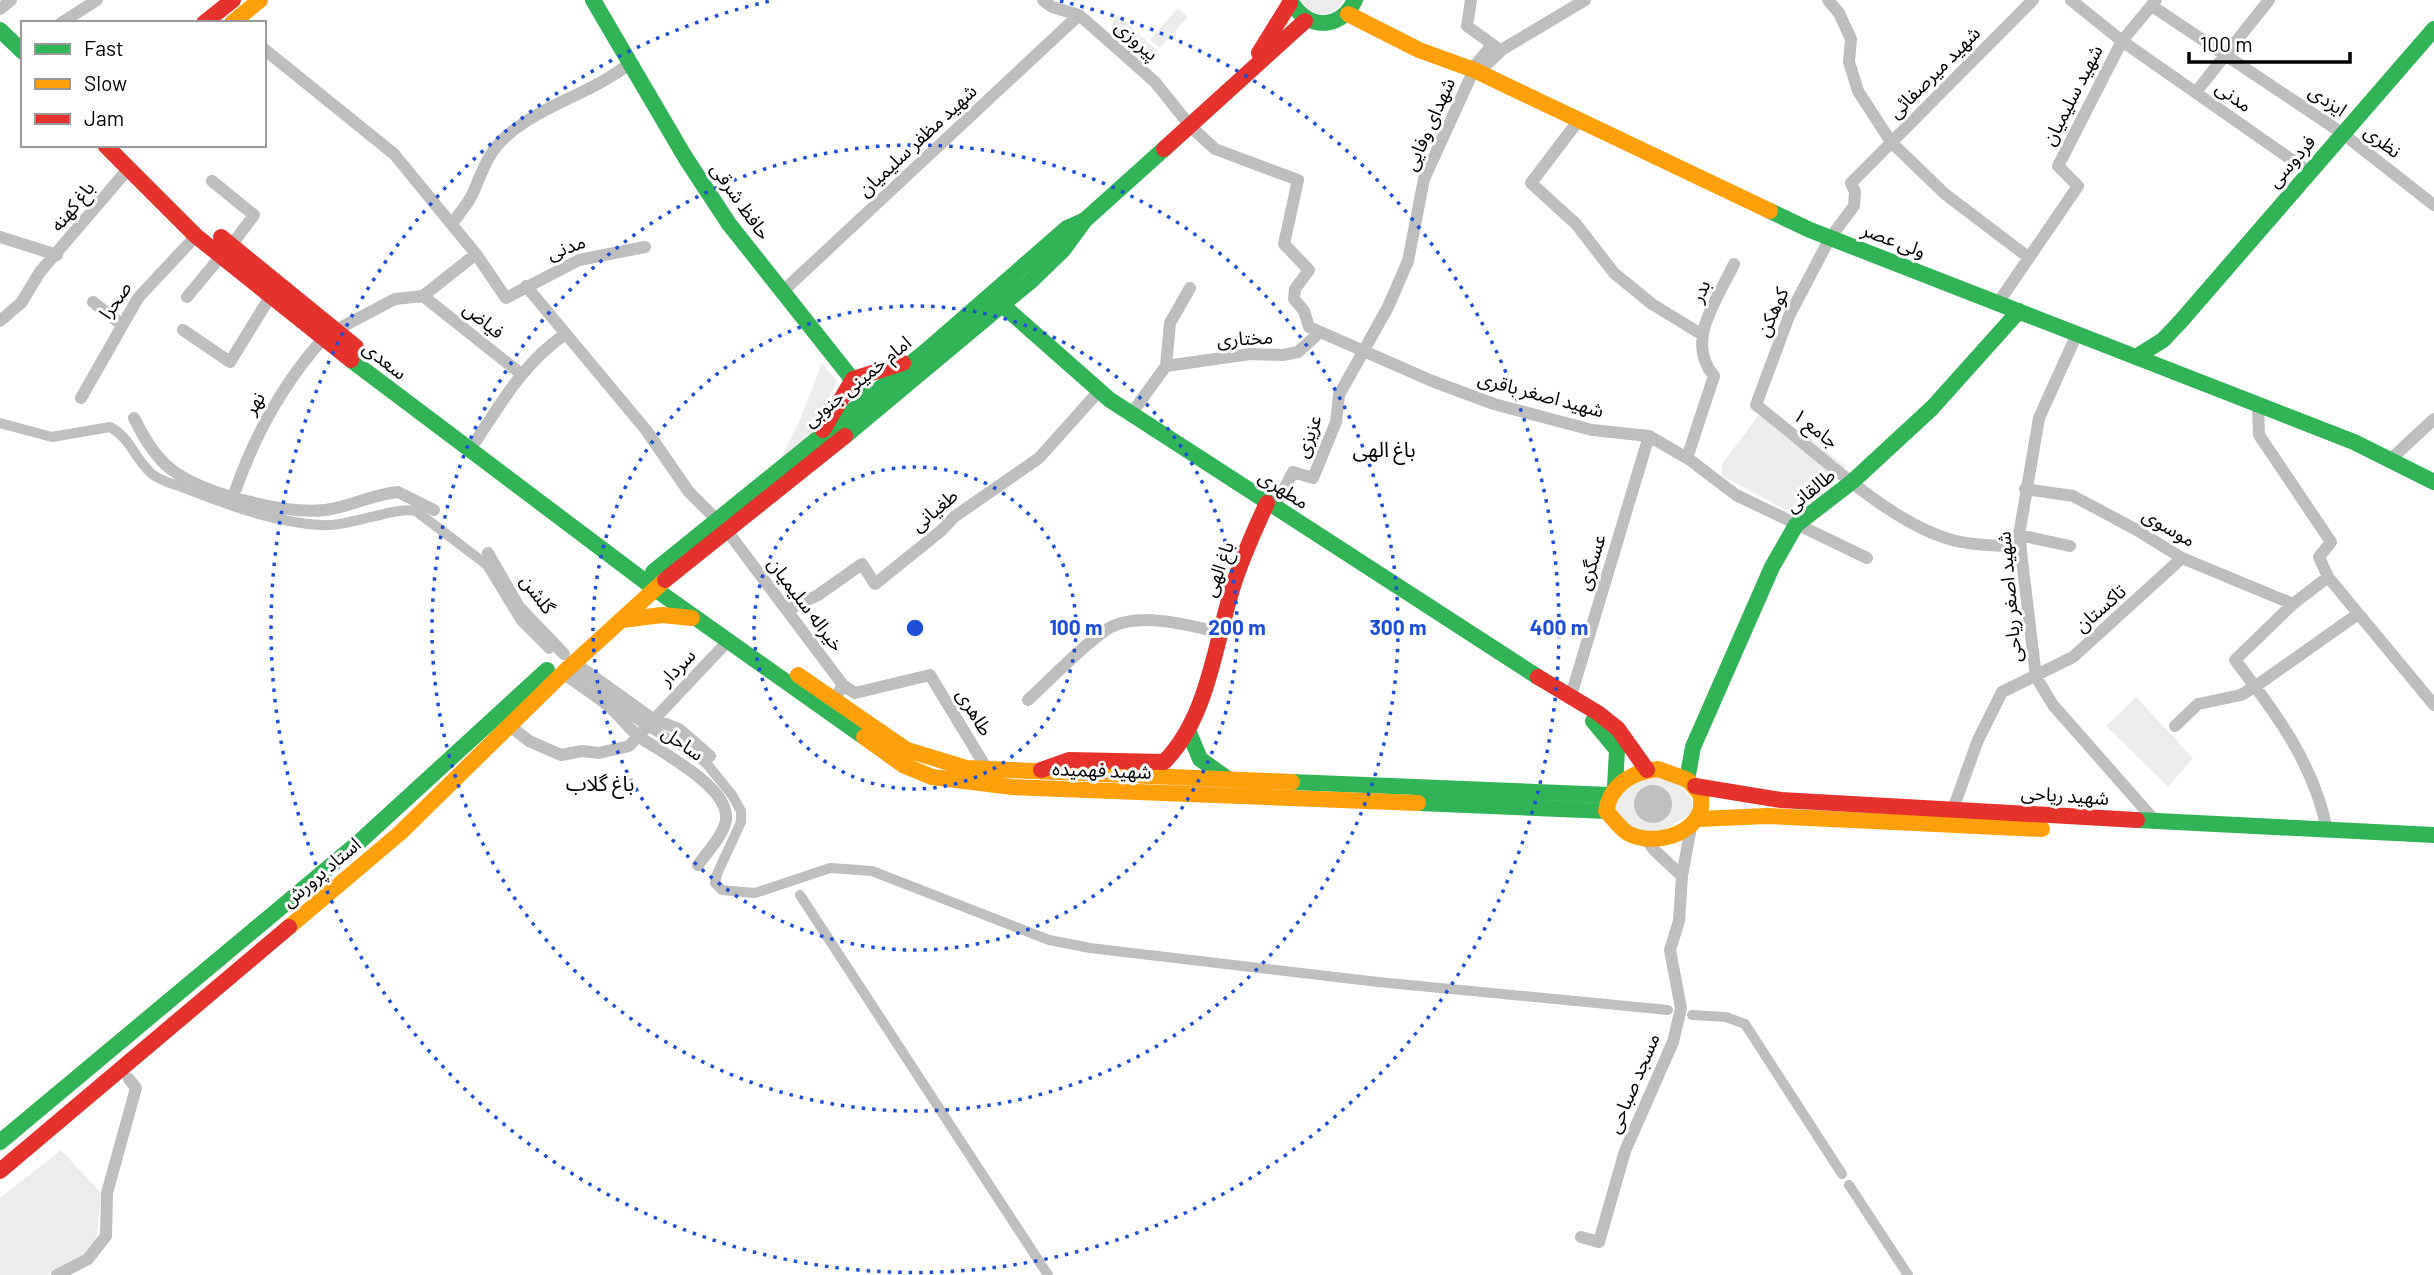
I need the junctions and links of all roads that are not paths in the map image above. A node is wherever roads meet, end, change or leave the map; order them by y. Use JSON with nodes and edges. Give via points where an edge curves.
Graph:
{"nodes":[{"id":1,"x":11,"y":0,"type":"edge"},
{"id":2,"x":97,"y":0,"type":"edge"},
{"id":3,"x":233,"y":0,"type":"edge"},
{"id":4,"x":260,"y":0,"type":"edge"},
{"id":5,"x":593,"y":0,"type":"edge"},
{"id":6,"x":1043,"y":0,"type":"edge"},
{"id":7,"x":1471,"y":0,"type":"edge"},
{"id":8,"x":1586,"y":0,"type":"edge"},
{"id":9,"x":1828,"y":0,"type":"edge"},
{"id":10,"x":2033,"y":0,"type":"edge"},
{"id":11,"x":2071,"y":0,"type":"edge"},
{"id":12,"x":2269,"y":0,"type":"edge"},
{"id":13,"x":1290,"y":1,"type":"edge"},
{"id":14,"x":2154,"y":3,"type":"edge"},
{"id":15,"x":1351,"y":7,"type":"edge"},
{"id":16,"x":0,"y":9,"type":"edge"},
{"id":17,"x":1079,"y":15,"type":"junction"},
{"id":18,"x":1305,"y":20,"type":"junction"},
{"id":19,"x":64,"y":21,"type":"edge"},
{"id":20,"x":207,"y":21,"type":"edge"},
{"id":21,"x":238,"y":21,"type":"edge"},
{"id":22,"x":2434,"y":29,"type":"edge"},
{"id":23,"x":0,"y":30,"type":"edge"},
{"id":24,"x":2122,"y":41,"type":"junction"},
{"id":25,"x":1489,"y":44,"type":"junction"},
{"id":26,"x":0,"y":48,"type":"edge"},
{"id":27,"x":21,"y":48,"type":"edge"},
{"id":28,"x":1503,"y":49,"type":"junction"},
{"id":29,"x":266,"y":51,"type":"edge"},
{"id":30,"x":2226,"y":54,"type":"junction"},
{"id":31,"x":630,"y":63,"type":"junction"},
{"id":32,"x":21,"y":67,"type":"edge"},
{"id":33,"x":1249,"y":68,"type":"junction"},
{"id":34,"x":1474,"y":71,"type":"junction"},
{"id":35,"x":2196,"y":92,"type":"junction"},
{"id":36,"x":1579,"y":120,"type":"junction"},
{"id":37,"x":1191,"y":127,"type":"junction"},
{"id":38,"x":2342,"y":133,"type":"junction"},
{"id":39,"x":1891,"y":142,"type":"junction"},
{"id":40,"x":107,"y":147,"type":"edge"},
{"id":41,"x":124,"y":147,"type":"edge"},
{"id":42,"x":129,"y":168,"type":"junction"},
{"id":43,"x":2309,"y":172,"type":"junction"},
{"id":44,"x":212,"y":181,"type":"dead end"},
{"id":45,"x":2434,"y":205,"type":"edge"},
{"id":46,"x":452,"y":225,"type":"junction"},
{"id":47,"x":196,"y":236,"type":"junction"},
{"id":48,"x":0,"y":237,"type":"edge"},
{"id":49,"x":1830,"y":237,"type":"junction"},
{"id":50,"x":645,"y":247,"type":"dead end"},
{"id":51,"x":226,"y":251,"type":"junction"},
{"id":52,"x":476,"y":254,"type":"junction"},
{"id":53,"x":57,"y":255,"type":"junction"},
{"id":54,"x":2028,"y":257,"type":"junction"},
{"id":55,"x":1734,"y":264,"type":"dead end"},
{"id":56,"x":526,"y":286,"type":"junction"},
{"id":57,"x":1190,"y":288,"type":"dead end"},
{"id":58,"x":782,"y":292,"type":"junction"},
{"id":59,"x":424,"y":296,"type":"junction"},
{"id":60,"x":187,"y":297,"type":"dead end"},
{"id":61,"x":270,"y":297,"type":"junction"},
{"id":62,"x":996,"y":300,"type":"junction"},
{"id":63,"x":93,"y":302,"type":"dead end"},
{"id":64,"x":1998,"y":303,"type":"junction"},
{"id":65,"x":2019,"y":311,"type":"junction"},
{"id":66,"x":0,"y":321,"type":"edge"},
{"id":67,"x":2181,"y":321,"type":"junction"},
{"id":68,"x":121,"y":324,"type":"junction"},
{"id":69,"x":183,"y":330,"type":"dead end"},
{"id":70,"x":1320,"y":333,"type":"junction"},
{"id":71,"x":329,"y":334,"type":"junction"},
{"id":72,"x":1701,"y":334,"type":"junction"},
{"id":73,"x":2077,"y":334,"type":"junction"},
{"id":74,"x":564,"y":335,"type":"junction"},
{"id":75,"x":1363,"y":350,"type":"junction"},
{"id":76,"x":926,"y":351,"type":"junction"},
{"id":77,"x":2136,"y":357,"type":"junction"},
{"id":78,"x":1166,"y":366,"type":"junction"},
{"id":79,"x":2172,"y":371,"type":"junction"},
{"id":80,"x":520,"y":373,"type":"junction"},
{"id":81,"x":853,"y":379,"type":"junction"},
{"id":82,"x":1099,"y":391,"type":"junction"},
{"id":83,"x":81,"y":398,"type":"dead end"},
{"id":84,"x":872,"y":405,"type":"junction"},
{"id":85,"x":1756,"y":405,"type":"joint"},
{"id":86,"x":2258,"y":405,"type":"junction"},
{"id":87,"x":1131,"y":414,"type":"junction"},
{"id":88,"x":134,"y":418,"type":"dead end"},
{"id":89,"x":2434,"y":419,"type":"edge"},
{"id":90,"x":1649,"y":436,"type":"junction"},
{"id":91,"x":816,"y":442,"type":"junction"},
{"id":92,"x":472,"y":445,"type":"junction"},
{"id":93,"x":1687,"y":458,"type":"junction"},
{"id":94,"x":2390,"y":460,"type":"junction"},
{"id":95,"x":1853,"y":481,"type":"junction"},
{"id":96,"x":2434,"y":482,"type":"edge"},
{"id":97,"x":2025,"y":489,"type":"junction"},
{"id":98,"x":233,"y":497,"type":"junction"},
{"id":99,"x":1271,"y":506,"type":"junction"},
{"id":100,"x":434,"y":510,"type":"dead end"},
{"id":101,"x":1796,"y":525,"type":"junction"},
{"id":102,"x":723,"y":527,"type":"junction"},
{"id":103,"x":2020,"y":541,"type":"junction"},
{"id":104,"x":2070,"y":546,"type":"dead end"},
{"id":105,"x":488,"y":553,"type":"dead end"},
{"id":106,"x":1867,"y":558,"type":"dead end"},
{"id":107,"x":2182,"y":558,"type":"junction"},
{"id":108,"x":2328,"y":577,"type":"junction"},
{"id":109,"x":654,"y":581,"type":"junction"},
{"id":110,"x":2293,"y":604,"type":"junction"},
{"id":111,"x":788,"y":610,"type":"junction"},
{"id":112,"x":2358,"y":614,"type":"junction"},
{"id":113,"x":697,"y":619,"type":"junction"},
{"id":114,"x":622,"y":620,"type":"junction"},
{"id":115,"x":1219,"y":632,"type":"junction"},
{"id":116,"x":729,"y":641,"type":"junction"},
{"id":117,"x":567,"y":663,"type":"junction"},
{"id":118,"x":2036,"y":677,"type":"junction"},
{"id":119,"x":843,"y":685,"type":"junction"},
{"id":120,"x":2256,"y":686,"type":"junction"},
{"id":121,"x":1570,"y":699,"type":"junction"},
{"id":122,"x":834,"y":700,"type":"junction"},
{"id":123,"x":1028,"y":700,"type":"dead end"},
{"id":124,"x":2434,"y":705,"type":"edge"},
{"id":125,"x":653,"y":719,"type":"junction"},
{"id":126,"x":510,"y":726,"type":"junction"},
{"id":127,"x":2175,"y":726,"type":"dead end"},
{"id":128,"x":1188,"y":730,"type":"junction"},
{"id":129,"x":639,"y":737,"type":"junction"},
{"id":130,"x":1693,"y":747,"type":"junction"},
{"id":131,"x":710,"y":756,"type":"dead end"},
{"id":132,"x":987,"y":769,"type":"junction"},
{"id":133,"x":1647,"y":770,"type":"junction"},
{"id":134,"x":1669,"y":771,"type":"junction"},
{"id":135,"x":1037,"y":772,"type":"junction"},
{"id":136,"x":1228,"y":779,"type":"junction"},
{"id":137,"x":1691,"y":783,"type":"junction"},
{"id":138,"x":1610,"y":798,"type":"junction"},
{"id":139,"x":1953,"y":809,"type":"junction"},
{"id":140,"x":386,"y":818,"type":"junction"},
{"id":141,"x":2156,"y":822,"type":"junction"},
{"id":142,"x":1694,"y":823,"type":"junction"},
{"id":143,"x":2327,"y":830,"type":"junction"},
{"id":144,"x":400,"y":833,"type":"junction"},
{"id":145,"x":2434,"y":835,"type":"edge"},
{"id":146,"x":1645,"y":837,"type":"junction"},
{"id":147,"x":2434,"y":848,"type":"edge"},
{"id":148,"x":698,"y":865,"type":"dead end"},
{"id":149,"x":1682,"y":876,"type":"junction"},
{"id":150,"x":133,"y":1060,"type":"junction"},
{"id":151,"x":129,"y":1079,"type":"junction"},
{"id":152,"x":109,"y":1081,"type":"junction"},
{"id":153,"x":0,"y":1142,"type":"edge"},
{"id":154,"x":0,"y":1171,"type":"edge"},
{"id":155,"x":1581,"y":1237,"type":"dead end"},
{"id":156,"x":57,"y":1275,"type":"edge"}],
"edges":[{"from":1,"to":16,"type":"street"},
{"from":2,"to":19,"type":"street"},
{"from":3,"to":20,"type":"main road"},
{"from":4,"to":21,"type":"main road"},
{"from":5,"to":31,"type":"main road","name":"حافظ شرقی"},
{"from":6,"to":17,"type":"street","name":"پیروزی"},
{"from":7,"to":25,"type":"street","via":[[1467,26]]},
{"from":8,"to":28,"type":"street"},
{"from":9,"to":39,"type":"street","via":[[1851,39],[1849,62],[1858,91]]},
{"from":10,"to":39,"type":"street","name":"شهید میرصفائی"},
{"from":11,"to":24,"type":"street","name":"مدنی"},
{"from":12,"to":30,"type":"street"},
{"from":13,"to":18,"type":"main road"},
{"from":13,"to":33,"type":"main road"},
{"from":14,"to":24,"type":"street"},
{"from":14,"to":30,"type":"street","name":"ایزدی"},
{"from":15,"to":18,"type":"main road","via":[[1328,25]]},
{"from":15,"to":34,"type":"main road","name":"ولی عصر","via":[[1419,50]]},
{"from":17,"to":37,"type":"street","name":"پیروزی","via":[[1155,82]]},
{"from":17,"to":58,"type":"street","name":"شهید مظفر سلیمیان"},
{"from":18,"to":33,"type":"main road"},
{"from":22,"to":38,"type":"main road","name":"فردوسی"},
{"from":23,"to":27,"type":"main road"},
{"from":24,"to":35,"type":"street","name":"مدنی"},
{"from":24,"to":54,"type":"street","name":"شهید سلیمیان","via":[[2058,166],[2078,186]]},
{"from":25,"to":28,"type":"street"},
{"from":25,"to":34,"type":"street","name":"شهدای وفایی"},
{"from":26,"to":32,"type":"main road"},
{"from":28,"to":34,"type":"street"},
{"from":29,"to":46,"type":"street","via":[[394,154]]},
{"from":30,"to":35,"type":"street"},
{"from":30,"to":38,"type":"street","name":"ایزدی"},
{"from":31,"to":46,"type":"street","via":[[606,82],[508,135],[486,159],[473,194]]},
{"from":31,"to":58,"type":"main road","name":"حافظ شرقی","via":[[685,157]]},
{"from":33,"to":37,"type":"main road","name":"امام خمینی جنوبی"},
{"from":34,"to":36,"type":"main road","name":"ولی عصر"},
{"from":34,"to":75,"type":"street","name":"شهدای وفایی","via":[[1424,179],[1408,261]]},
{"from":35,"to":43,"type":"street","name":"مدنی"},
{"from":36,"to":49,"type":"main road","name":"ولی عصر"},
{"from":36,"to":72,"type":"street","via":[[1531,183],[1593,243],[1614,273]]},
{"from":37,"to":62,"type":"main road","name":"امام خمینی جنوبی","via":[[1085,220],[1076,237]]},
{"from":37,"to":70,"type":"street","name":"پیروزی","via":[[1215,149],[1298,180],[1284,244],[1309,270],[1295,289],[1294,299],[1309,327]]},
{"from":38,"to":43,"type":"main road","name":"فردوسی"},
{"from":38,"to":45,"type":"street","name":"نظری"},
{"from":39,"to":49,"type":"street","name":"شهید میرصفائی","via":[[1851,183],[1854,206]]},
{"from":39,"to":54,"type":"street","via":[[1945,194]]},
{"from":40,"to":42,"type":"main road","name":"سعدی"},
{"from":41,"to":51,"type":"main road","name":"سعدی"},
{"from":42,"to":47,"type":"main road","name":"سعدی"},
{"from":42,"to":53,"type":"street","name":"باغ کهنه"},
{"from":43,"to":67,"type":"main road","name":"فردوسی"},
{"from":44,"to":51,"type":"street","via":[[254,215]]},
{"from":46,"to":52,"type":"street"},
{"from":47,"to":51,"type":"main road","name":"سعدی"},
{"from":47,"to":68,"type":"street","name":"صحرا","via":[[138,298]]},
{"from":48,"to":53,"type":"street","name":"باغ کهنه"},
{"from":49,"to":64,"type":"main road","name":"ولی عصر"},
{"from":49,"to":85,"type":"street","name":"کوهکن","via":[[1789,316]]},
{"from":50,"to":56,"type":"street","name":"مدنی","via":[[579,260]]},
{"from":51,"to":60,"type":"street"},
{"from":51,"to":61,"type":"main road","name":"سعدی"},
{"from":51,"to":71,"type":"main road","name":"سعدی"},
{"from":52,"to":56,"type":"street","name":"مدنی","via":[[506,298]]},
{"from":52,"to":59,"type":"street"},
{"from":53,"to":66,"type":"street","via":[[21,303]]},
{"from":54,"to":64,"type":"street","name":"شهید سلیمیان"},
{"from":55,"to":72,"type":"street","name":"بدر"},
{"from":56,"to":74,"type":"street"},
{"from":57,"to":78,"type":"street","via":[[1170,323]]},
{"from":58,"to":81,"type":"main road","name":"حافظ شرقی"},
{"from":59,"to":71,"type":"street","via":[[395,299]]},
{"from":59,"to":80,"type":"street","name":"فیاض"},
{"from":61,"to":69,"type":"street","via":[[230,362]]},
{"from":61,"to":71,"type":"main road","name":"سعدی"},
{"from":62,"to":76,"type":"main road","name":"امام خمینی جنوبی"},
{"from":62,"to":82,"type":"main road","name":"مطهری"},
{"from":62,"to":84,"type":"main road","name":"امام خمینی جنوبی"},
{"from":63,"to":68,"type":"street"},
{"from":64,"to":65,"type":"main road","name":"ولی عصر"},
{"from":65,"to":73,"type":"main road","name":"ولی عصر"},
{"from":65,"to":95,"type":"main road","name":"طالقانی","via":[[1931,408]]},
{"from":67,"to":77,"type":"main road","name":"فردوسی"},
{"from":67,"to":79,"type":"main road","name":"فردوسی","via":[[2167,353]]},
{"from":68,"to":83,"type":"street","name":"صحرا"},
{"from":70,"to":75,"type":"street","name":"شهید اصغر باقری"},
{"from":70,"to":78,"type":"street","name":"مختاری","via":[[1298,352]]},
{"from":71,"to":92,"type":"main road","name":"سعدی"},
{"from":71,"to":98,"type":"street","name":"نهر","via":[[307,357],[261,428]]},
{"from":72,"to":93,"type":"street","via":[[1704,364],[1714,376]]},
{"from":73,"to":77,"type":"main road","name":"ولی عصر"},
{"from":73,"to":97,"type":"street","name":"شهید اصغر ریاحی","via":[[2039,418]]},
{"from":74,"to":80,"type":"street"},
{"from":74,"to":102,"type":"street","via":[[646,430],[689,492]]},
{"from":75,"to":90,"type":"street","name":"شهید اصغر باقری","via":[[1494,404],[1592,430]]},
{"from":75,"to":99,"type":"street","name":"عزیزی","via":[[1339,395],[1336,422],[1313,478],[1293,472]]},
{"from":76,"to":81,"type":"main road","via":[[891,369]]},
{"from":76,"to":84,"type":"main road","name":"امام خمینی جنوبی"},
{"from":77,"to":79,"type":"main road","name":"ولی عصر"},
{"from":78,"to":87,"type":"street"},
{"from":79,"to":86,"type":"main road","name":"ولی عصر"},
{"from":80,"to":92,"type":"street"},
{"from":81,"to":84,"type":"main road","name":"حافظ شرقی"},
{"from":81,"to":91,"type":"main road"},
{"from":82,"to":87,"type":"main road","name":"مطهری"},
{"from":82,"to":111,"type":"street","name":"طغیانی","via":[[1039,458],[954,517],[875,584],[862,564]]},
{"from":84,"to":91,"type":"main road","name":"امام خمینی جنوبی"},
{"from":84,"to":102,"type":"main road","name":"امام خمینی جنوبی"},
{"from":85,"to":95,"type":"street","name":"جامع ۱"},
{"from":86,"to":94,"type":"main road","name":"ولی عصر"},
{"from":86,"to":108,"type":"street","via":[[2259,435],[2330,542],[2319,557]]},
{"from":87,"to":99,"type":"main road","name":"مطهری"},
{"from":88,"to":98,"type":"street","via":[[144,438],[171,469]]},
{"from":89,"to":94,"type":"street"},
{"from":90,"to":93,"type":"street","name":"شهید اصغر باقری"},
{"from":90,"to":121,"type":"street","name":"عسگری"},
{"from":91,"to":102,"type":"main road","name":"امام خمینی جنوبی"},
{"from":92,"to":109,"type":"main road","name":"سعدی"},
{"from":93,"to":101,"type":"street","name":"شهید اصغر باقری","via":[[1736,495]]},
{"from":94,"to":96,"type":"main road","name":"ولی عصر"},
{"from":95,"to":101,"type":"main road","name":"طالقانی"},
{"from":95,"to":103,"type":"street","name":"جامع ۱","via":[[1875,500],[1957,541]]},
{"from":97,"to":103,"type":"street","name":"شهید اصغر ریاحی"},
{"from":97,"to":107,"type":"street","name":"موسوی","via":[[2073,496]]},
{"from":98,"to":100,"type":"street","via":[[295,510],[324,510],[398,492]]},
{"from":99,"to":115,"type":"main road","name":"باغ الهی","via":[[1246,550]]},
{"from":99,"to":121,"type":"main road","name":"مطهری"},
{"from":101,"to":106,"type":"street","name":"شهید اصغر باقری"},
{"from":101,"to":130,"type":"main road","name":"طالقانی","via":[[1772,567]]},
{"from":102,"to":109,"type":"main road","name":"امام خمینی جنوبی"},
{"from":102,"to":111,"type":"street","name":"خیراله سلیمیان"},
{"from":103,"to":104,"type":"street","name":"جامع ۱"},
{"from":103,"to":118,"type":"street","name":"شهید اصغر ریاحی"},
{"from":105,"to":117,"type":"street","name":"گلشن","via":[[519,607]]},
{"from":107,"to":110,"type":"street","name":"موسوی"},
{"from":107,"to":118,"type":"street","name":"تاکستان","via":[[2073,657]]},
{"from":108,"to":110,"type":"street"},
{"from":108,"to":112,"type":"street"},
{"from":109,"to":113,"type":"main road","name":"شهید فهمیده"},
{"from":109,"to":114,"type":"main road","name":"استاد پرورش"},
{"from":109,"to":117,"type":"main road","name":"استاد پرورش"},
{"from":109,"to":122,"type":"main road","name":"شهید فهمیده"},
{"from":110,"to":120,"type":"street","via":[[2235,660]]},
{"from":111,"to":119,"type":"street","name":"خیراله سلیمیان"},
{"from":112,"to":120,"type":"street"},
{"from":112,"to":124,"type":"street"},
{"from":113,"to":114,"type":"main road","via":[[662,615]]},
{"from":113,"to":116,"type":"main road","name":"شهید فهمیده"},
{"from":114,"to":117,"type":"main road","name":"استاد پرورش"},
{"from":115,"to":123,"type":"street","via":[[1136,621],[1110,628]]},
{"from":115,"to":128,"type":"main road","name":"باغ الهی"},
{"from":116,"to":125,"type":"street","name":"سردار"},
{"from":116,"to":138,"type":"main road","name":"شهید فهمیده","via":[[850,731],[903,765],[932,777],[1012,787]]},
{"from":117,"to":125,"type":"street"},
{"from":117,"to":126,"type":"main road","name":"استاد پرورش"},
{"from":117,"to":129,"type":"street","name":"ساحل"},
{"from":117,"to":140,"type":"main road","name":"استاد پرورش"},
{"from":118,"to":139,"type":"street","name":"تاکستان","via":[[2002,692],[1978,740]]},
{"from":118,"to":141,"type":"street","name":"شهید اصغر ریاحی","via":[[2053,705]]},
{"from":119,"to":122,"type":"street"},
{"from":119,"to":132,"type":"street","name":"طاهری","via":[[855,693],[930,675]]},
{"from":120,"to":127,"type":"street","via":[[2241,695],[2198,704]]},
{"from":120,"to":143,"type":"street","via":[[2306,761],[2321,797]]},
{"from":121,"to":133,"type":"main road","via":[[1618,729]]},
{"from":121,"to":138,"type":"main road","via":[[1617,750]]},
{"from":122,"to":132,"type":"main road","name":"شهید فهمیده","via":[[920,757]]},
{"from":125,"to":129,"type":"street","name":"سردار"},
{"from":125,"to":131,"type":"street","via":[[678,729]]},
{"from":126,"to":129,"type":"street","via":[[561,755],[615,751]]},
{"from":126,"to":144,"type":"main road","name":"استاد پرورش"},
{"from":128,"to":135,"type":"main road","name":"باغ الهی","via":[[1174,755],[1164,762],[1069,760]]},
{"from":128,"to":136,"type":"main road","via":[[1200,759]]},
{"from":129,"to":148,"type":"street","name":"ساحل","via":[[703,781],[726,811],[726,824]]},
{"from":130,"to":134,"type":"main road"},
{"from":130,"to":137,"type":"main road"},
{"from":132,"to":135,"type":"main road","name":"شهید فهمیده"},
{"from":133,"to":134,"type":"main road"},
{"from":133,"to":138,"type":"main road"},
{"from":134,"to":137,"type":"main road"},
{"from":135,"to":136,"type":"main road","name":"شهید فهمیده"},
{"from":136,"to":138,"type":"main road","name":"شهید فهمیده"},
{"from":137,"to":139,"type":"main road","name":"شهید ریاحی","via":[[1723,794]]},
{"from":137,"to":142,"type":"main road","via":[[1704,801]]},
{"from":138,"to":146,"type":"main road","via":[[1612,822]]},
{"from":139,"to":141,"type":"main road","name":"شهید ریاحی"},
{"from":140,"to":144,"type":"main road"},
{"from":140,"to":153,"type":"main road","name":"استاد پرورش"},
{"from":141,"to":143,"type":"main road","name":"شهید ریاحی"},
{"from":142,"to":146,"type":"main road","via":[[1676,836]]},
{"from":142,"to":147,"type":"main road","name":"شهید ریاحی","via":[[1780,816]]},
{"from":142,"to":149,"type":"street"},
{"from":143,"to":145,"type":"main road","name":"شهید ریاحی"},
{"from":144,"to":150,"type":"main road","name":"استاد پرورش"},
{"from":146,"to":149,"type":"street"},
{"from":149,"to":155,"type":"street","name":"مسجد صباحی","via":[[1679,921],[1670,950],[1681,1008],[1671,1050],[1625,1151],[1600,1242]]},
{"from":150,"to":151,"type":"street"},
{"from":150,"to":152,"type":"main road","name":"استاد پرورش"},
{"from":151,"to":152,"type":"street"},
{"from":151,"to":156,"type":"street","via":[[136,1088],[107,1193],[106,1236],[88,1259]]},
{"from":152,"to":154,"type":"main road","name":"استاد پرورش"}]}
